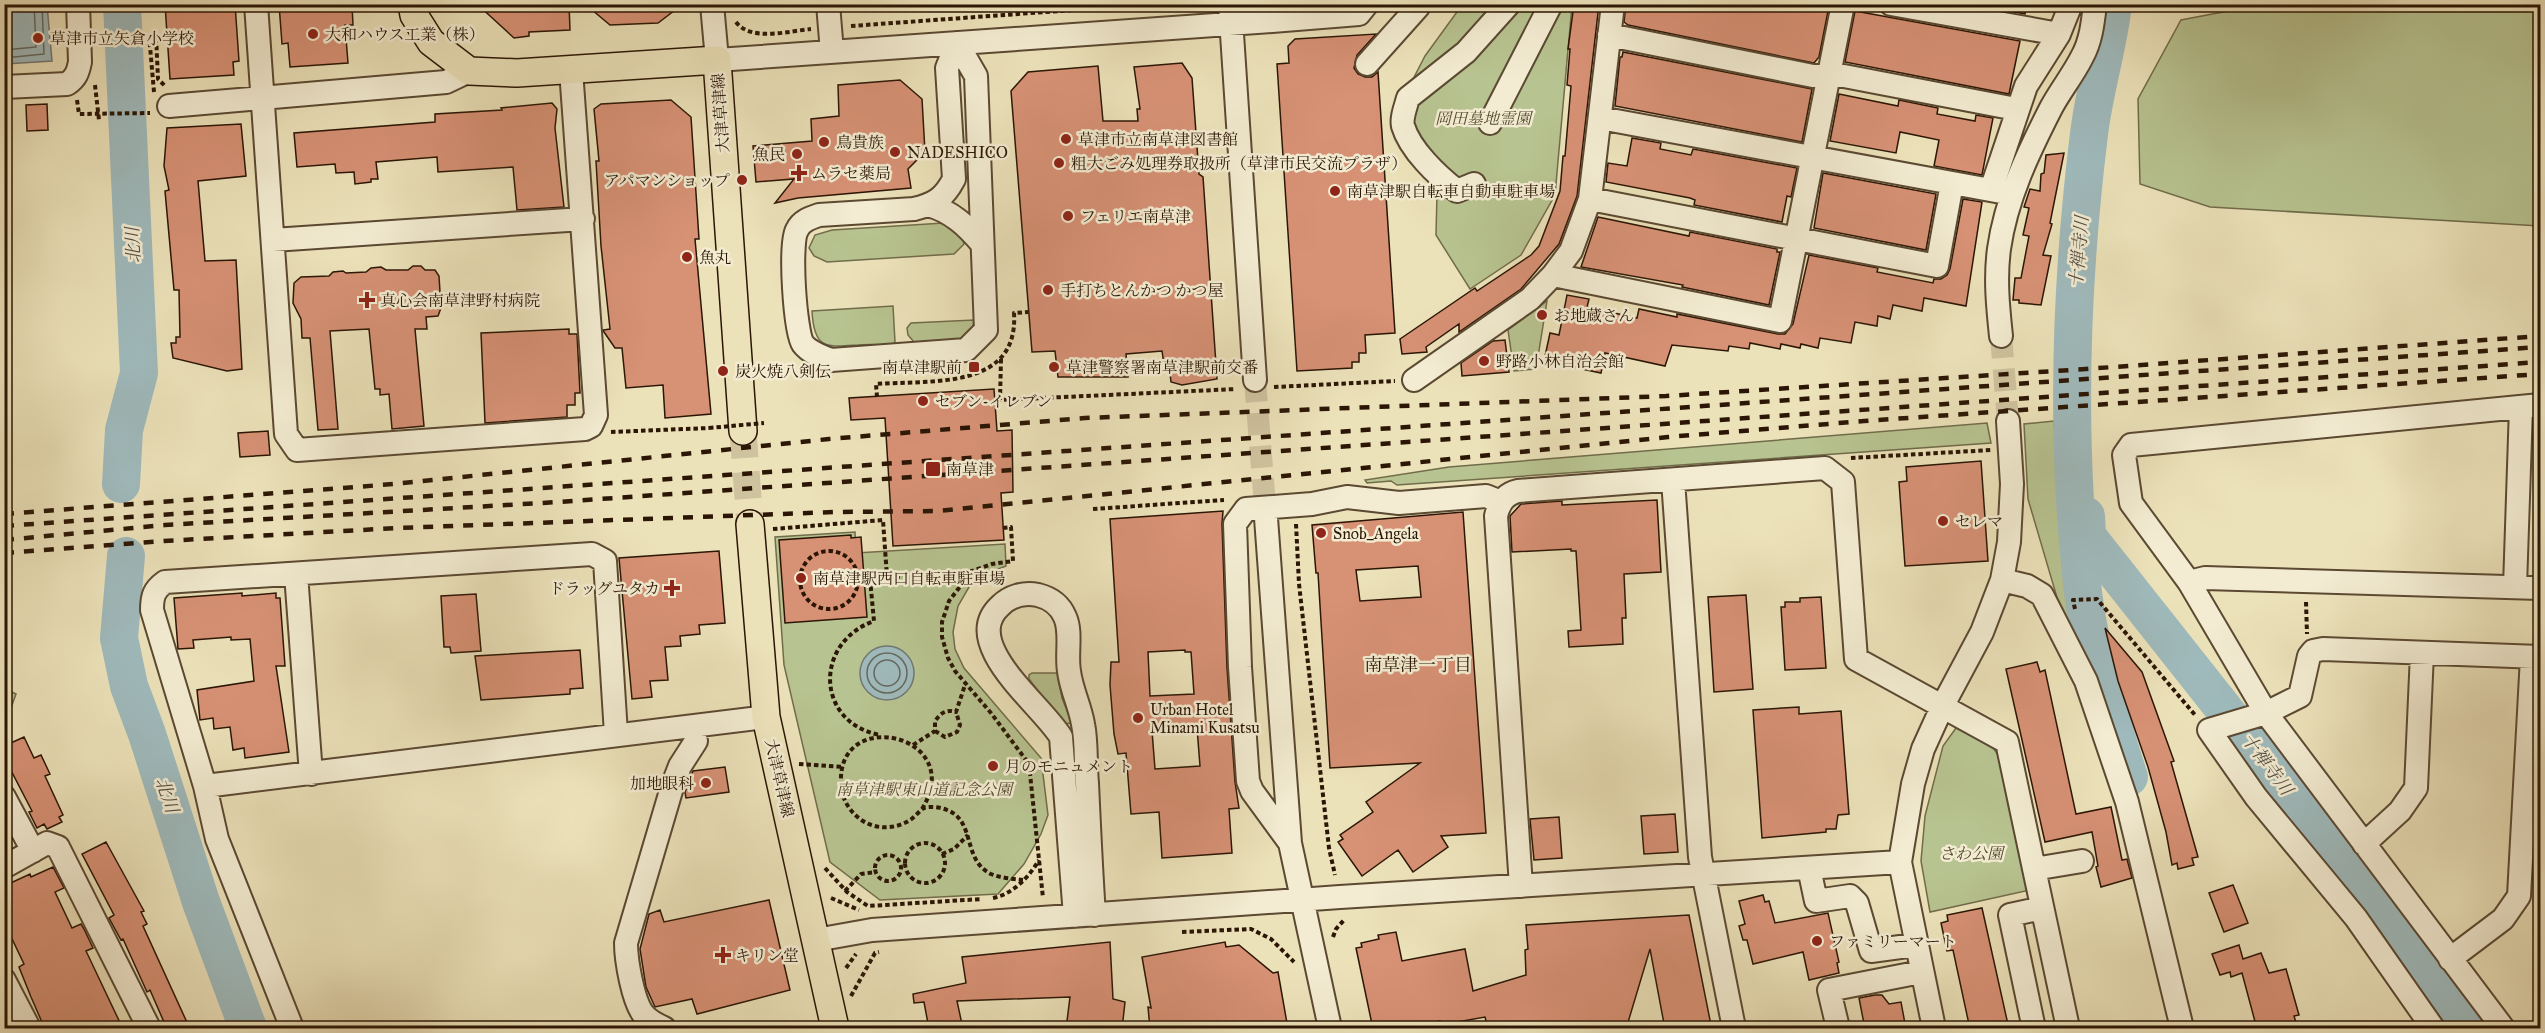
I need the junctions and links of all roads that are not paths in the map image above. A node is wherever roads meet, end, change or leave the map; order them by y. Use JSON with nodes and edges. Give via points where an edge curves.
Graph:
{"nodes":[{"id":1,"x":78,"y":4,"type":"edge"},
{"id":2,"x":256,"y":4,"type":"edge"},
{"id":3,"x":412,"y":4,"type":"edge"},
{"id":4,"x":828,"y":4,"type":"edge"},
{"id":5,"x":1367,"y":4,"type":"edge"},
{"id":6,"x":1418,"y":4,"type":"edge"},
{"id":7,"x":1509,"y":4,"type":"edge"},
{"id":8,"x":1551,"y":4,"type":"edge"},
{"id":9,"x":1612,"y":4,"type":"edge"},
{"id":10,"x":1843,"y":4,"type":"edge"},
{"id":11,"x":1891,"y":4,"type":"edge"},
{"id":12,"x":2071,"y":4,"type":"edge"},
{"id":13,"x":2096,"y":4,"type":"edge"},
{"id":14,"x":723,"y":9,"type":"edge"},
{"id":15,"x":1230,"y":14,"type":"edge"},
{"id":16,"x":1609,"y":34,"type":"junction"},
{"id":17,"x":2059,"y":34,"type":"junction"},
{"id":18,"x":957,"y":43,"type":"junction"},
{"id":19,"x":832,"y":52,"type":"junction"},
{"id":20,"x":717,"y":60,"type":"junction"},
{"id":21,"x":1367,"y":64,"type":"dead end"},
{"id":22,"x":571,"y":70,"type":"junction"},
{"id":23,"x":469,"y":71,"type":"junction"},
{"id":24,"x":1829,"y":76,"type":"junction"},
{"id":25,"x":4,"y":87,"type":"edge"},
{"id":26,"x":262,"y":96,"type":"junction"},
{"id":27,"x":157,"y":107,"type":"road end"},
{"id":28,"x":2016,"y":109,"type":"junction"},
{"id":29,"x":1600,"y":118,"type":"junction"},
{"id":30,"x":1490,"y":123,"type":"dead end"},
{"id":31,"x":1813,"y":157,"type":"junction"},
{"id":32,"x":1952,"y":183,"type":"junction"},
{"id":33,"x":1474,"y":184,"type":"dead end"},
{"id":34,"x":2001,"y":192,"type":"junction"},
{"id":35,"x":1590,"y":199,"type":"junction"},
{"id":36,"x":928,"y":205,"type":"junction"},
{"id":37,"x":583,"y":219,"type":"junction"},
{"id":38,"x":1796,"y":238,"type":"junction"},
{"id":39,"x":273,"y":240,"type":"junction"},
{"id":40,"x":981,"y":244,"type":"junction"},
{"id":41,"x":1553,"y":275,"type":"junction"},
{"id":42,"x":2001,"y":336,"type":"tunnel mouth"},
{"id":43,"x":1414,"y":380,"type":"road end"},
{"id":44,"x":1253,"y":386,"type":"tunnel mouth"},
{"id":45,"x":2531,"y":406,"type":"edge"},
{"id":46,"x":2008,"y":421,"type":"tunnel mouth"},
{"id":47,"x":753,"y":427,"type":"tunnel mouth"},
{"id":48,"x":2530,"y":477,"type":"edge"},
{"id":49,"x":1673,"y":480,"type":"junction"},
{"id":50,"x":1501,"y":502,"type":"junction"},
{"id":51,"x":1266,"y":518,"type":"tunnel mouth"},
{"id":52,"x":759,"y":527,"type":"tunnel mouth"},
{"id":53,"x":296,"y":574,"type":"junction"},
{"id":54,"x":2002,"y":580,"type":"junction"},
{"id":55,"x":2189,"y":582,"type":"junction"},
{"id":56,"x":2515,"y":587,"type":"junction"},
{"id":57,"x":2541,"y":588,"type":"edge"},
{"id":58,"x":2422,"y":653,"type":"junction"},
{"id":59,"x":2536,"y":657,"type":"edge"},
{"id":60,"x":1943,"y":705,"type":"junction"},
{"id":61,"x":2266,"y":714,"type":"junction"},
{"id":62,"x":766,"y":717,"type":"junction"},
{"id":63,"x":616,"y":734,"type":"junction"},
{"id":64,"x":696,"y":741,"type":"dead end"},
{"id":65,"x":311,"y":774,"type":"junction"},
{"id":66,"x":205,"y":786,"type":"junction"},
{"id":67,"x":4,"y":797,"type":"edge"},
{"id":68,"x":1290,"y":843,"type":"junction"},
{"id":69,"x":2364,"y":844,"type":"junction"},
{"id":70,"x":33,"y":851,"type":"junction"},
{"id":71,"x":2082,"y":861,"type":"dead end"},
{"id":72,"x":1900,"y":862,"type":"junction"},
{"id":73,"x":4,"y":867,"type":"edge"},
{"id":74,"x":1809,"y":868,"type":"junction"},
{"id":75,"x":2034,"y":869,"type":"junction"},
{"id":76,"x":1703,"y":874,"type":"junction"},
{"id":77,"x":1521,"y":886,"type":"junction"},
{"id":78,"x":1301,"y":900,"type":"junction"},
{"id":79,"x":2042,"y":908,"type":"junction"},
{"id":80,"x":1084,"y":916,"type":"junction"},
{"id":81,"x":816,"y":940,"type":"junction"},
{"id":82,"x":1915,"y":945,"type":"junction"},
{"id":83,"x":2450,"y":959,"type":"junction"},
{"id":84,"x":1922,"y":972,"type":"junction"},
{"id":85,"x":4,"y":980,"type":"edge"},
{"id":86,"x":11,"y":1011,"type":"edge"},
{"id":87,"x":2033,"y":1024,"type":"dead end"},
{"id":88,"x":29,"y":1029,"type":"edge"},
{"id":89,"x":149,"y":1029,"type":"edge"},
{"id":90,"x":292,"y":1029,"type":"edge"},
{"id":91,"x":664,"y":1029,"type":"edge"},
{"id":92,"x":836,"y":1029,"type":"edge"},
{"id":93,"x":1330,"y":1029,"type":"edge"},
{"id":94,"x":1734,"y":1029,"type":"edge"},
{"id":95,"x":1838,"y":1029,"type":"edge"},
{"id":96,"x":1934,"y":1029,"type":"edge"},
{"id":97,"x":2068,"y":1029,"type":"edge"},
{"id":98,"x":2182,"y":1029,"type":"edge"},
{"id":99,"x":2433,"y":1029,"type":"edge"},
{"id":100,"x":2503,"y":1029,"type":"edge"}],
"edges":[{"from":1,"to":25,"type":"street","via":[[80,62],[74,79],[67,84]]},
{"from":2,"to":26,"type":"street"},
{"from":3,"to":23,"type":"main road","via":[[414,15],[431,42]]},
{"from":4,"to":19,"type":"street"},
{"from":5,"to":15,"type":"street","via":[[1359,14]]},
{"from":6,"to":21,"type":"street"},
{"from":7,"to":33,"type":"street","via":[[1466,52],[1408,98],[1403,124],[1433,172],[1457,190]]},
{"from":8,"to":30,"type":"street"},
{"from":9,"to":16,"type":"street"},
{"from":10,"to":24,"type":"street"},
{"from":11,"to":17,"type":"street"},
{"from":12,"to":17,"type":"street"},
{"from":13,"to":34,"type":"street","via":[[2083,56]]},
{"from":14,"to":20,"type":"street"},
{"from":15,"to":18,"type":"street"},
{"from":15,"to":44,"type":"street"},
{"from":16,"to":24,"type":"street","via":[[1813,76]]},
{"from":16,"to":29,"type":"street"},
{"from":17,"to":28,"type":"street"},
{"from":18,"to":19,"type":"street"},
{"from":18,"to":36,"type":"street","via":[[947,68],[954,180],[938,201]]},
{"from":18,"to":40,"type":"street","via":[[976,76]]},
{"from":19,"to":20,"type":"street"},
{"from":20,"to":22,"type":"main road","name":"大津草津線"},
{"from":20,"to":47,"type":"main road","name":"大津草津線"},
{"from":22,"to":23,"type":"main road","name":"大津草津線"},
{"from":22,"to":37,"type":"street"},
{"from":23,"to":26,"type":"street","via":[[446,82]]},
{"from":24,"to":28,"type":"street"},
{"from":24,"to":31,"type":"street"},
{"from":26,"to":27,"type":"street"},
{"from":26,"to":39,"type":"street"},
{"from":28,"to":34,"type":"street"},
{"from":29,"to":31,"type":"street"},
{"from":29,"to":35,"type":"street"},
{"from":31,"to":32,"type":"street"},
{"from":31,"to":38,"type":"street"},
{"from":32,"to":34,"type":"street"},
{"from":32,"to":38,"type":"street","via":[[1937,266]]},
{"from":34,"to":42,"type":"street","via":[[1997,293]]},
{"from":35,"to":38,"type":"street"},
{"from":35,"to":41,"type":"street","via":[[1571,251]]},
{"from":36,"to":40,"type":"street","via":[[947,212]]},
{"from":36,"to":40,"type":"street","via":[[819,215],[797,227],[792,251],[798,325],[802,343],[812,353],[831,360],[966,350],[986,330]]},
{"from":37,"to":39,"type":"street"},
{"from":37,"to":39,"type":"street","via":[[596,415],[591,426],[297,450],[286,434]]},
{"from":38,"to":41,"type":"street","via":[[1780,321]]},
{"from":41,"to":43,"type":"street","via":[[1530,298]]},
{"from":45,"to":48,"type":"street"},
{"from":45,"to":55,"type":"street","via":[[2132,445],[2124,454],[2131,502]]},
{"from":46,"to":54,"type":"street","via":[[2012,484],[2009,542]]},
{"from":48,"to":56,"type":"street"},
{"from":49,"to":50,"type":"street","via":[[1518,491]]},
{"from":49,"to":60,"type":"street","via":[[1825,468],[1843,482],[1856,659]]},
{"from":49,"to":76,"type":"street"},
{"from":50,"to":68,"type":"street","via":[[1486,496],[1399,503],[1347,497],[1246,509],[1236,524],[1248,781]]},
{"from":50,"to":77,"type":"street","via":[[1496,516]]},
{"from":51,"to":68,"type":"street"},
{"from":52,"to":62,"type":"main road","name":"大津草津線"},
{"from":53,"to":63,"type":"street","via":[[592,554],[601,558],[605,561]]},
{"from":53,"to":65,"type":"street"},
{"from":53,"to":66,"type":"street","via":[[165,582],[156,588],[152,610]]},
{"from":54,"to":60,"type":"street","via":[[1983,632]]},
{"from":54,"to":98,"type":"street","via":[[2027,586],[2042,595],[2086,681],[2127,802]]},
{"from":55,"to":56,"type":"street","via":[[2205,578]]},
{"from":55,"to":61,"type":"street"},
{"from":56,"to":57,"type":"street"},
{"from":58,"to":59,"type":"street"},
{"from":58,"to":61,"type":"street","via":[[2313,651],[2308,656],[2300,696]]},
{"from":58,"to":69,"type":"street","via":[[2416,788],[2400,811]]},
{"from":59,"to":83,"type":"street","via":[[2519,896],[2503,919]]},
{"from":60,"to":72,"type":"street","via":[[1923,749],[1913,784]]},
{"from":60,"to":75,"type":"street","via":[[2007,742]]},
{"from":61,"to":69,"type":"street"},
{"from":61,"to":99,"type":"street","via":[[2209,730],[2256,796],[2356,918]]},
{"from":62,"to":63,"type":"street"},
{"from":62,"to":81,"type":"main road","name":"大津草津線"},
{"from":63,"to":65,"type":"street"},
{"from":64,"to":91,"type":"street","via":[[673,784],[626,943],[640,1009]]},
{"from":65,"to":66,"type":"street"},
{"from":66,"to":90,"type":"street","via":[[217,839]]},
{"from":67,"to":70,"type":"street"},
{"from":68,"to":78,"type":"street"},
{"from":69,"to":83,"type":"street"},
{"from":70,"to":73,"type":"street"},
{"from":70,"to":89,"type":"street","via":[[47,843],[58,847]]},
{"from":71,"to":75,"type":"street"},
{"from":72,"to":74,"type":"street"},
{"from":72,"to":82,"type":"street"},
{"from":74,"to":76,"type":"street"},
{"from":74,"to":82,"type":"street","via":[[1816,901],[1850,896],[1857,903],[1871,951]]},
{"from":75,"to":79,"type":"street"},
{"from":76,"to":77,"type":"street"},
{"from":76,"to":94,"type":"street"},
{"from":77,"to":78,"type":"street"},
{"from":78,"to":80,"type":"street"},
{"from":78,"to":93,"type":"street"},
{"from":79,"to":87,"type":"street","via":[[2010,915]]},
{"from":79,"to":97,"type":"street"},
{"from":80,"to":80,"type":"street","via":[[1060,736],[997,660],[988,634],[995,611],[1020,595],[1033,594],[1050,600],[1061,609],[1067,622],[1070,677],[1083,724]]},
{"from":80,"to":81,"type":"street","via":[[872,930]]},
{"from":81,"to":92,"type":"main road","name":"大津草津線"},
{"from":82,"to":84,"type":"street"},
{"from":83,"to":100,"type":"street"},
{"from":84,"to":95,"type":"street","via":[[1828,990]]},
{"from":84,"to":96,"type":"street"},
{"from":85,"to":86,"type":"street"},
{"from":86,"to":88,"type":"street"}]}
